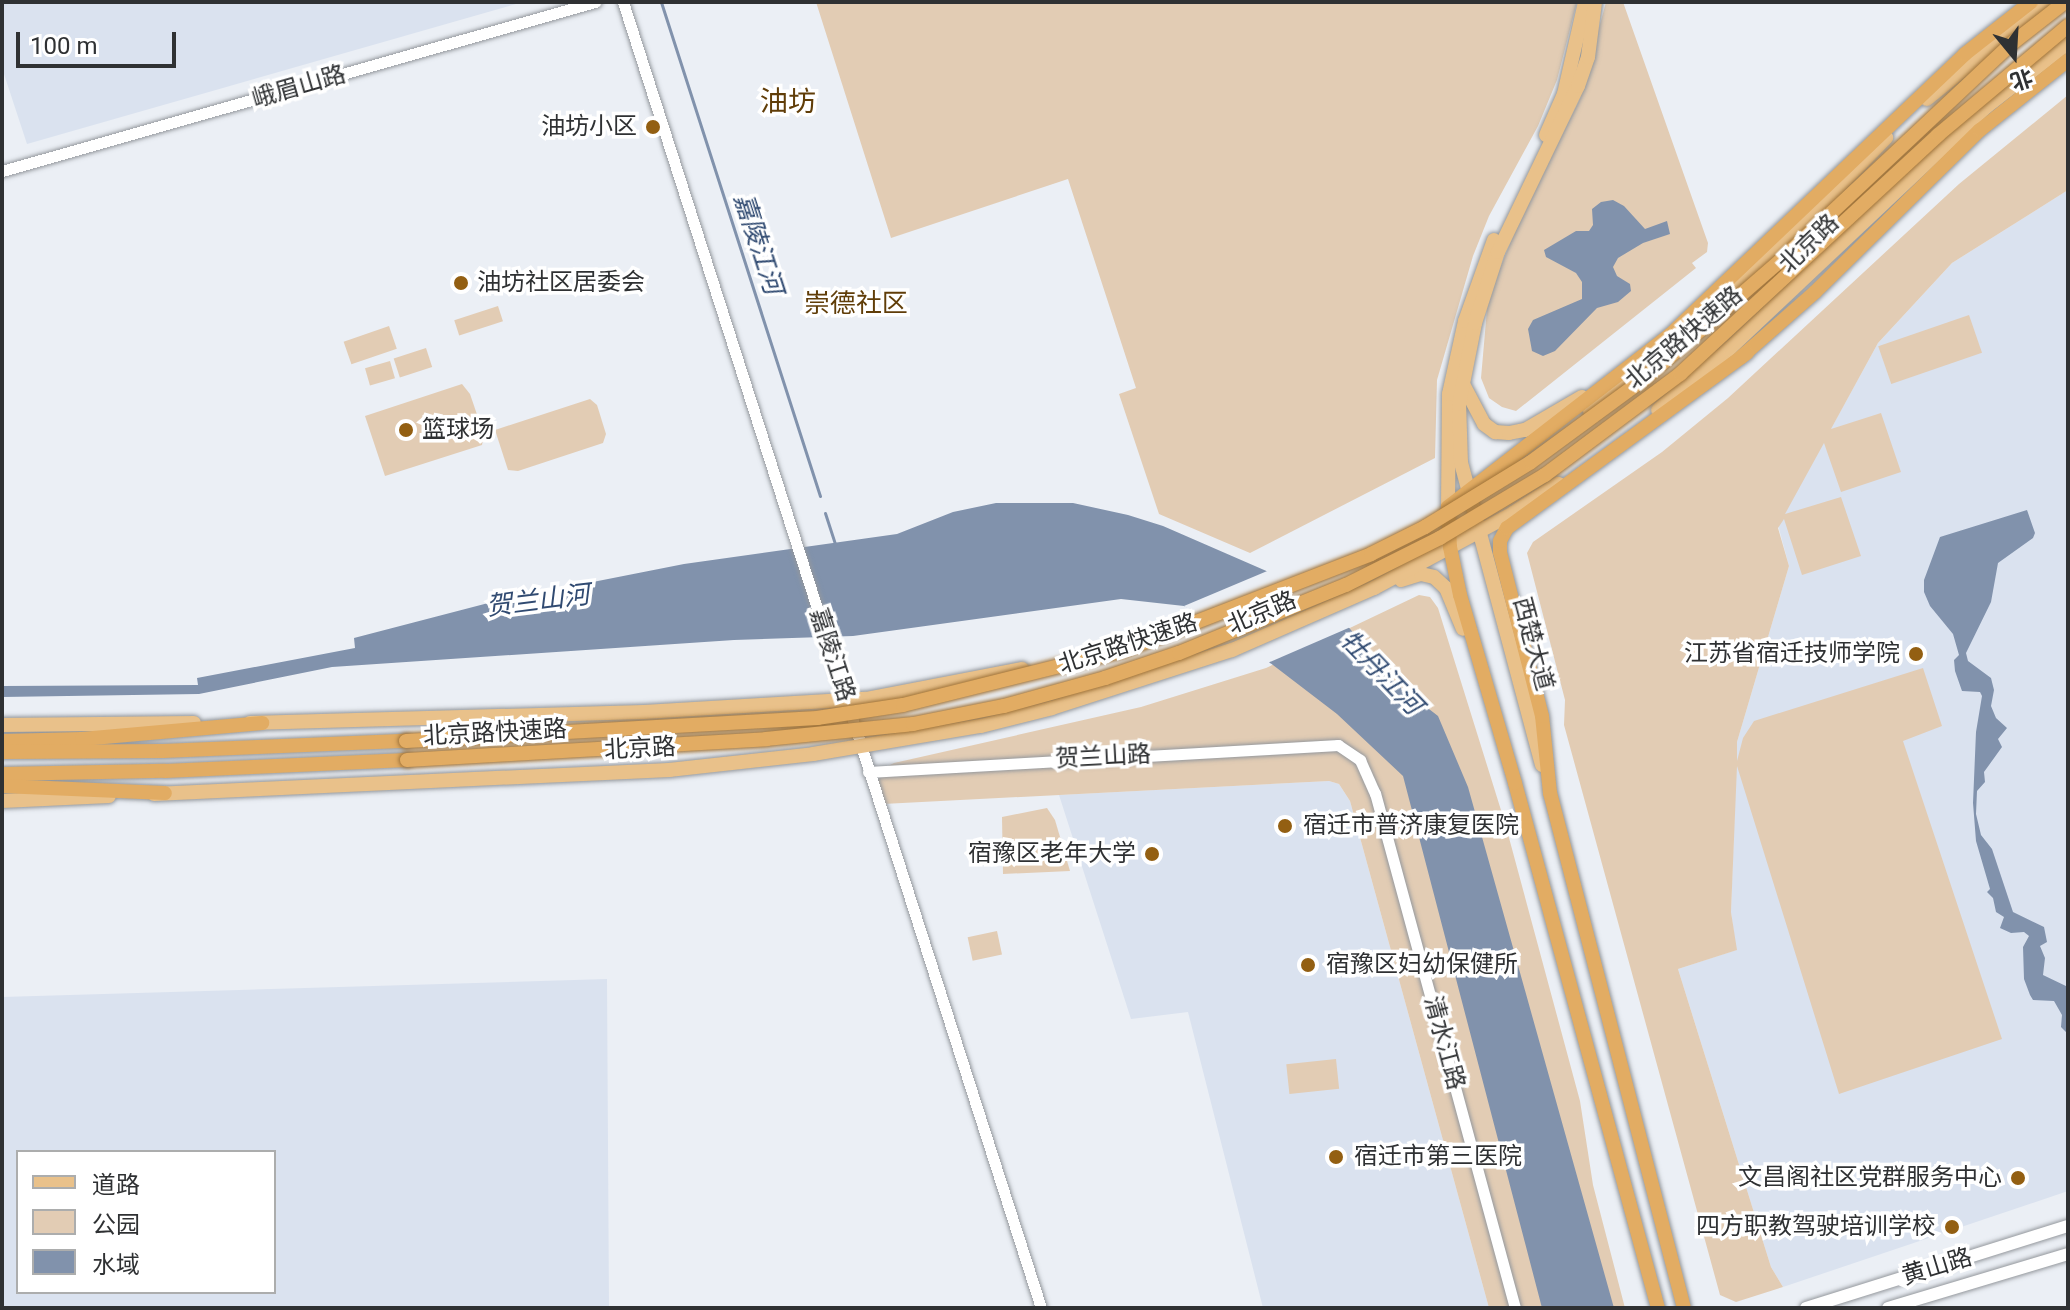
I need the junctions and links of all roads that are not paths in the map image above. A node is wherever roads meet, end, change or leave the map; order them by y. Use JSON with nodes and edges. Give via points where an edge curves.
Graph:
{"nodes":[{"id":1,"x":595,"y":2,"type":"edge"},
{"id":2,"x":623,"y":2,"type":"edge"},
{"id":3,"x":1585,"y":2,"type":"edge"},
{"id":4,"x":1595,"y":2,"type":"edge"},
{"id":5,"x":2031,"y":2,"type":"edge"},
{"id":6,"x":2046,"y":2,"type":"edge"},
{"id":7,"x":2065,"y":2,"type":"edge"},
{"id":8,"x":2068,"y":26,"type":"edge"},
{"id":9,"x":2068,"y":43,"type":"edge"},
{"id":10,"x":2068,"y":60,"type":"edge"},
{"id":11,"x":2,"y":171,"type":"edge"},
{"id":12,"x":1623,"y":371,"type":"junction"},
{"id":13,"x":1464,"y":386,"type":"junction"},
{"id":14,"x":1690,"y":395,"type":"junction"},
{"id":15,"x":1574,"y":473,"type":"junction"},
{"id":16,"x":1469,"y":492,"type":"junction"},
{"id":17,"x":1448,"y":507,"type":"junction"},
{"id":18,"x":1480,"y":531,"type":"junction"},
{"id":19,"x":1450,"y":547,"type":"junction"},
{"id":20,"x":1374,"y":588,"type":"junction"},
{"id":21,"x":846,"y":700,"type":"junction"},
{"id":22,"x":262,"y":723,"type":"junction"},
{"id":23,"x":2,"y":725,"type":"edge"},
{"id":24,"x":2,"y":741,"type":"edge"},
{"id":25,"x":860,"y":745,"type":"junction"},
{"id":26,"x":1338,"y":745,"type":"joint"},
{"id":27,"x":2,"y":752,"type":"edge"},
{"id":28,"x":868,"y":772,"type":"junction"},
{"id":29,"x":2,"y":774,"type":"edge"},
{"id":30,"x":2,"y":786,"type":"edge"},
{"id":31,"x":165,"y":793,"type":"junction"},
{"id":32,"x":1550,"y":793,"type":"junction"},
{"id":33,"x":2,"y":801,"type":"edge"},
{"id":34,"x":1521,"y":804,"type":"junction"},
{"id":35,"x":2068,"y":1226,"type":"edge"},
{"id":36,"x":2068,"y":1254,"type":"edge"},
{"id":37,"x":1041,"y":1308,"type":"edge"},
{"id":38,"x":1515,"y":1308,"type":"edge"},
{"id":39,"x":1658,"y":1308,"type":"edge"},
{"id":40,"x":1684,"y":1308,"type":"edge"},
{"id":41,"x":1806,"y":1308,"type":"edge"},
{"id":42,"x":1888,"y":1308,"type":"edge"}],
"edges":[{"from":1,"to":11,"type":"street","name":"峨眉山路"},
{"from":2,"to":21,"type":"street","name":"嘉陵江路"},
{"from":3,"to":17,"type":"main road","via":[[1564,94],[1499,227],[1465,321],[1449,394]]},
{"from":4,"to":13,"type":"main road","name":"西楚大道","via":[[1583,71],[1498,252],[1475,323]]},
{"from":5,"to":12,"type":"highway","via":[[1965,54],[1752,261]]},
{"from":6,"to":16,"type":"main road","name":"北京路","via":[[1931,95],[1721,302],[1544,448]]},
{"from":7,"to":27,"type":"highway","name":"北京路快速路","bridge":true,"via":[[2010,45],[1781,260],[1644,379],[1531,462],[1371,554],[1124,650],[903,705],[817,718],[406,741]]},
{"from":8,"to":29,"type":"highway","name":"北京路快速路","bridge":true,"via":[[1938,135],[1714,344],[1545,475],[1454,530],[1346,585],[1179,653],[1004,706],[913,724],[766,739],[407,760]]},
{"from":9,"to":15,"type":"main road","name":"北京路","via":[[1986,107],[1682,391]]},
{"from":10,"to":14,"type":"highway","via":[[1980,130],[1747,353]]},
{"from":12,"to":13,"type":"main road","via":[[1525,430],[1509,433],[1484,424]]},
{"from":12,"to":16,"type":"highway"},
{"from":13,"to":16,"type":"main road","name":"西楚大道","via":[[1458,436]]},
{"from":14,"to":15,"type":"highway"},
{"from":14,"to":32,"type":"highway","via":[[1507,528],[1500,541],[1542,716]]},
{"from":15,"to":18,"type":"main road","name":"北京路"},
{"from":16,"to":17,"type":"highway"},
{"from":16,"to":18,"type":"main road","name":"西楚大道"},
{"from":17,"to":19,"type":"highway"},
{"from":17,"to":21,"type":"main road","name":"北京路","bridge":true,"via":[[1384,542],[1194,620],[1051,662],[913,692]]},
{"from":18,"to":19,"type":"main road","name":"北京路"},
{"from":18,"to":32,"type":"main road","name":"西楚大道"},
{"from":19,"to":20,"type":"main road","name":"北京路"},
{"from":19,"to":34,"type":"highway"},
{"from":20,"to":25,"type":"main road","name":"北京路","via":[[1232,650],[1052,708],[940,734]]},
{"from":20,"to":34,"type":"main road","via":[[1421,574],[1446,588]]},
{"from":21,"to":22,"type":"main road","name":"北京路","via":[[644,712]]},
{"from":21,"to":25,"type":"street","name":"嘉陵江路"},
{"from":22,"to":23,"type":"main road","name":"北京路"},
{"from":22,"to":24,"type":"highway"},
{"from":25,"to":28,"type":"street","name":"嘉陵江路"},
{"from":25,"to":31,"type":"main road","name":"北京路","via":[[669,770]]},
{"from":26,"to":28,"type":"street","name":"贺兰山路"},
{"from":26,"to":38,"type":"street","name":"清水江路","via":[[1360,760],[1375,793]]},
{"from":28,"to":37,"type":"street","name":"嘉陵江路"},
{"from":30,"to":31,"type":"highway"},
{"from":31,"to":33,"type":"main road","name":"北京路"},
{"from":32,"to":40,"type":"highway","name":"西楚大道"},
{"from":34,"to":39,"type":"highway"},
{"from":35,"to":41,"type":"main road","name":"黄山路"},
{"from":36,"to":42,"type":"main road","name":"黄山路"}]}
